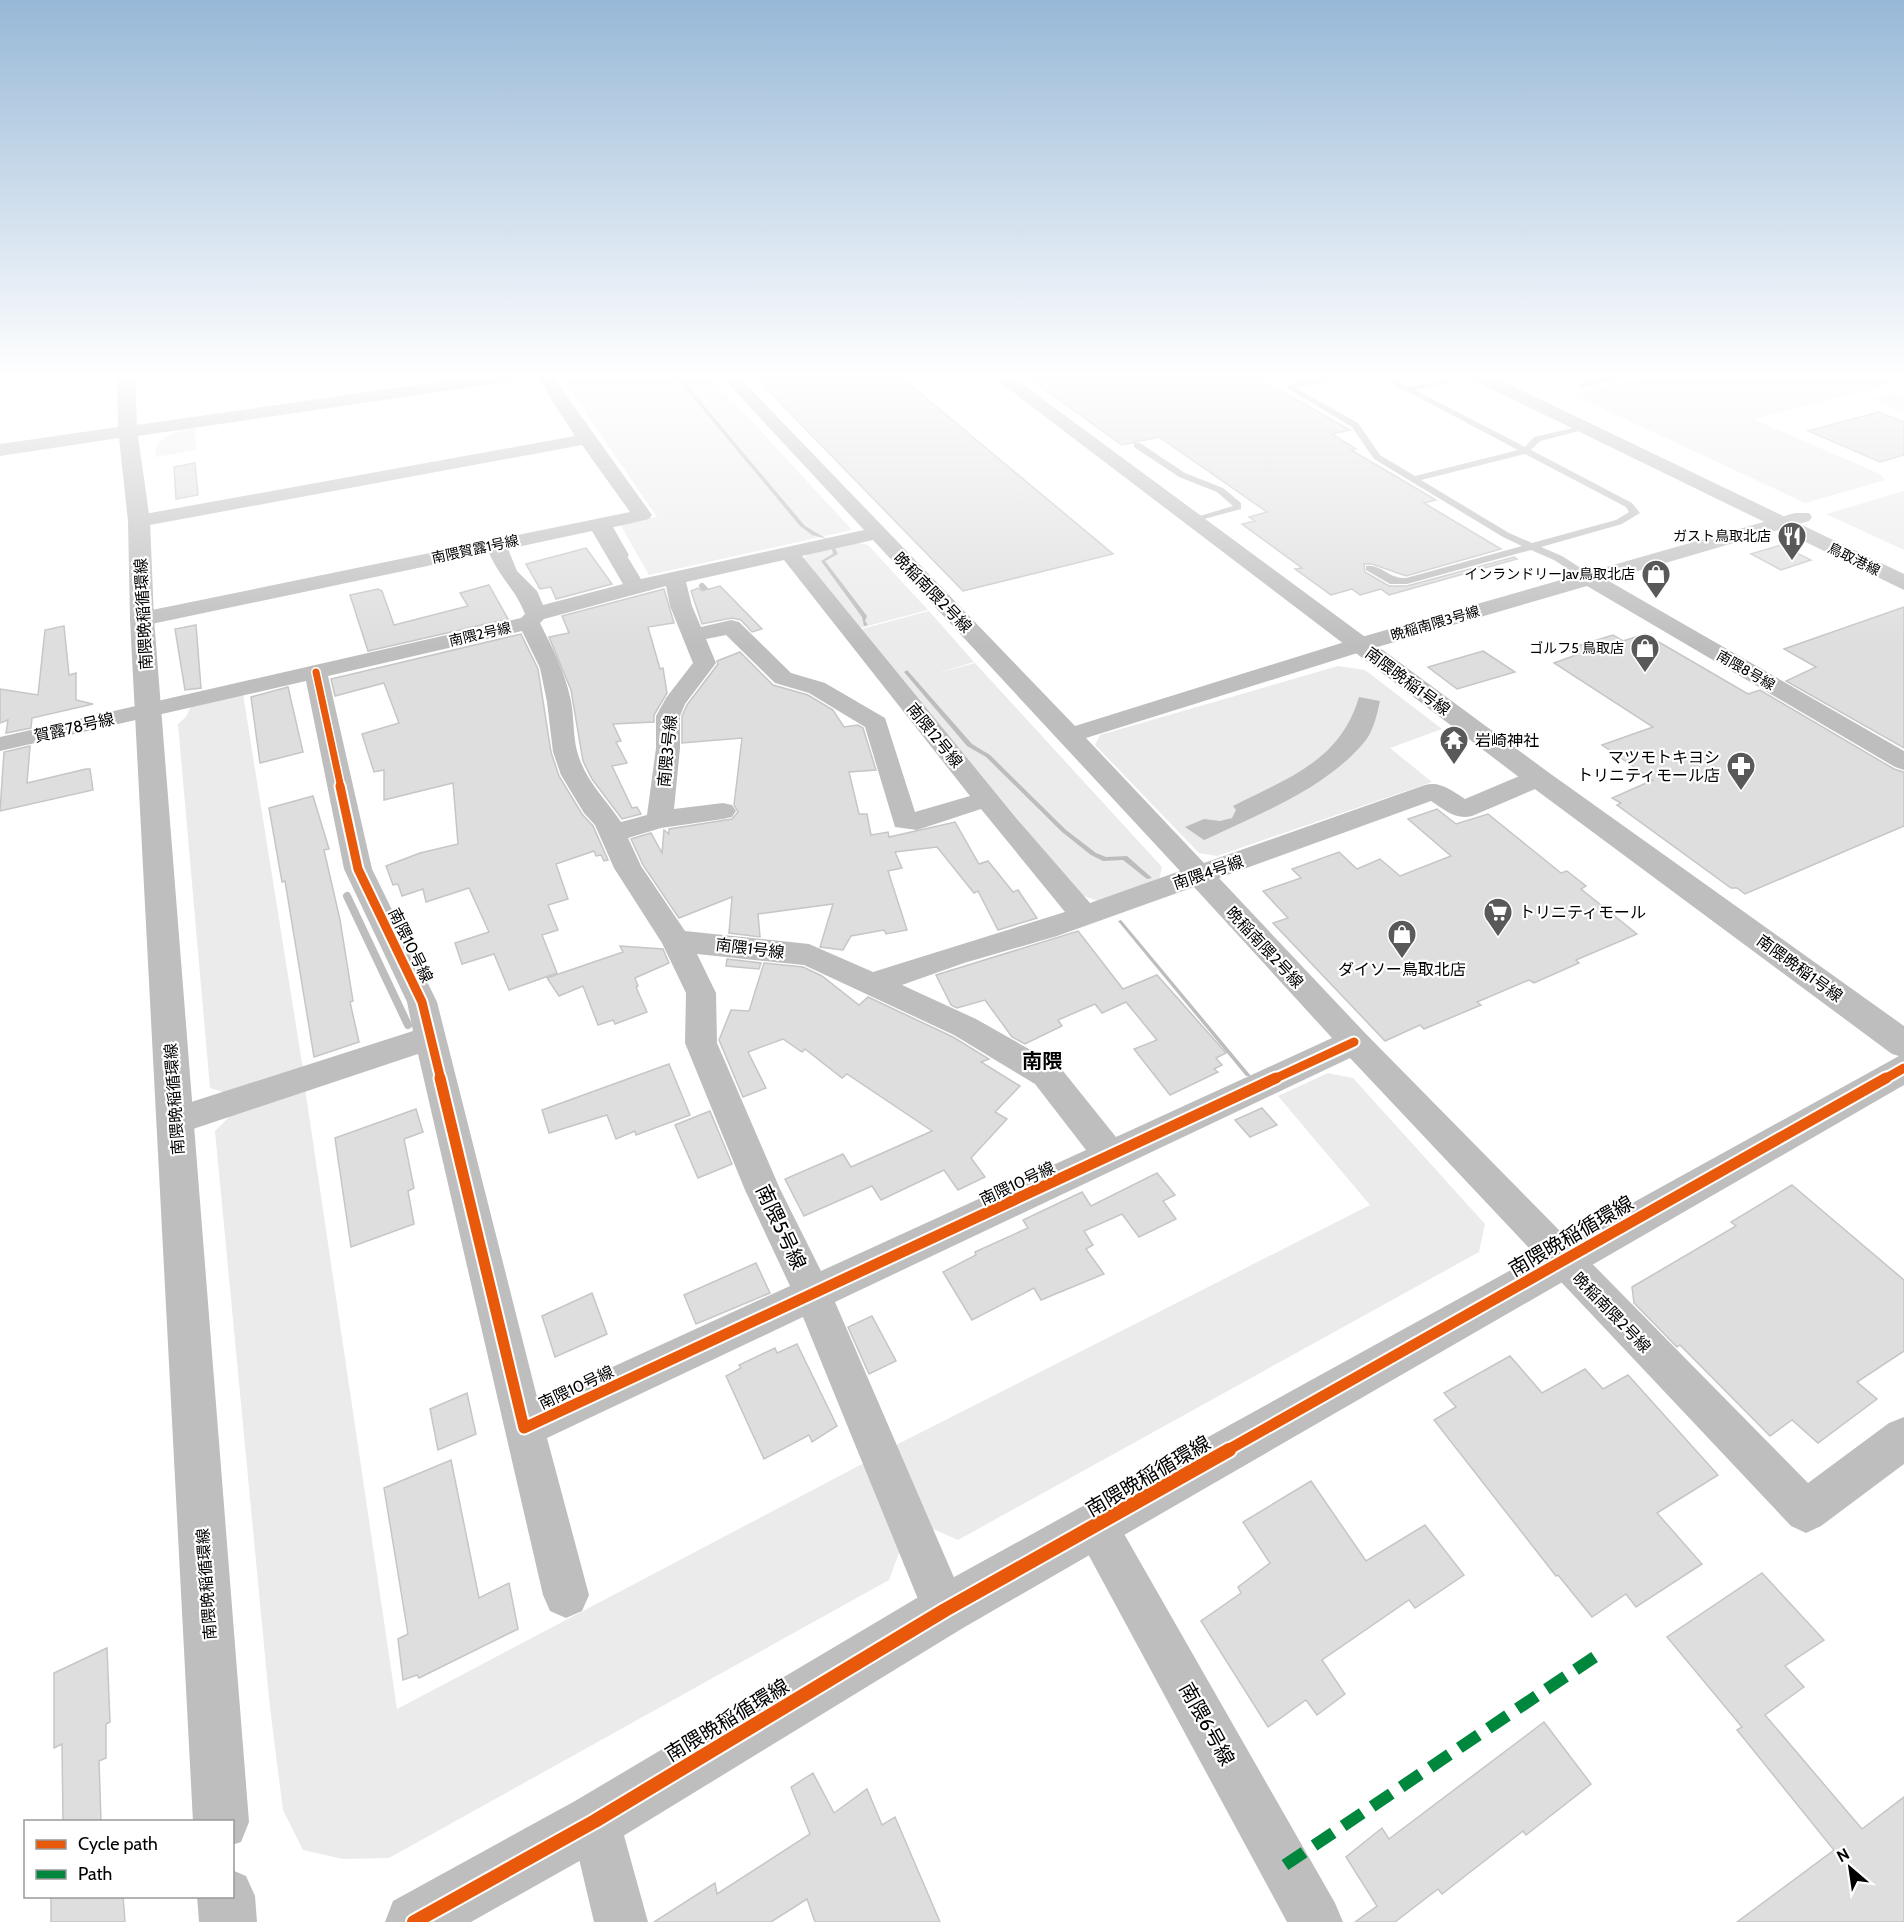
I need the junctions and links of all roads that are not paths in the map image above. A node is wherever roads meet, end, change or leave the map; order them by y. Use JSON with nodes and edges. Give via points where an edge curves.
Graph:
{"nodes":[{"id":1,"x":132,"y":467,"type":"edge"},
{"id":2,"x":439,"y":467,"type":"edge"},
{"id":3,"x":606,"y":467,"type":"edge"},
{"id":4,"x":814,"y":467,"type":"edge"},
{"id":5,"x":1124,"y":467,"type":"edge"},
{"id":6,"x":1170,"y":467,"type":"edge"},
{"id":7,"x":1393,"y":467,"type":"edge"},
{"id":8,"x":1463,"y":467,"type":"edge"},
{"id":9,"x":1555,"y":467,"type":"edge"},
{"id":10,"x":1665,"y":467,"type":"edge"},
{"id":11,"x":1696,"y":467,"type":"edge"},
{"id":12,"x":1413,"y":479,"type":"junction"},
{"id":13,"x":1802,"y":517,"type":"junction"},
{"id":14,"x":1196,"y":520,"type":"junction"},
{"id":15,"x":139,"y":521,"type":"junction"},
{"id":16,"x":1781,"y":523,"type":"junction"},
{"id":17,"x":598,"y":524,"type":"junction"},
{"id":18,"x":876,"y":533,"type":"junction"},
{"id":19,"x":496,"y":545,"type":"junction"},
{"id":20,"x":789,"y":553,"type":"junction"},
{"id":21,"x":1904,"y":566,"type":"edge"},
{"id":22,"x":1370,"y":568,"type":"dead end"},
{"id":23,"x":675,"y":578,"type":"junction"},
{"id":24,"x":1589,"y":578,"type":"junction"},
{"id":25,"x":1904,"y":583,"type":"edge"},
{"id":26,"x":635,"y":587,"type":"junction"},
{"id":27,"x":532,"y":618,"type":"junction"},
{"id":28,"x":142,"y":619,"type":"junction"},
{"id":29,"x":695,"y":635,"type":"junction"},
{"id":30,"x":1359,"y":645,"type":"junction"},
{"id":31,"x":316,"y":672,"type":"junction"},
{"id":32,"x":901,"y":692,"type":"junction"},
{"id":33,"x":848,"y":706,"type":"junction"},
{"id":34,"x":148,"y":710,"type":"junction"},
{"id":35,"x":1070,"y":735,"type":"junction"},
{"id":36,"x":0,"y":744,"type":"edge"},
{"id":37,"x":1904,"y":762,"type":"edge"},
{"id":38,"x":1538,"y":778,"type":"junction"},
{"id":39,"x":987,"y":799,"type":"junction"},
{"id":40,"x":723,"y":812,"type":"dead end"},
{"id":41,"x":660,"y":820,"type":"junction"},
{"id":42,"x":614,"y":833,"type":"junction"},
{"id":43,"x":1199,"y":875,"type":"junction"},
{"id":44,"x":1084,"y":915,"type":"junction"},
{"id":45,"x":676,"y":941,"type":"junction"},
{"id":46,"x":871,"y":984,"type":"junction"},
{"id":47,"x":429,"y":1038,"type":"junction"},
{"id":48,"x":1354,"y":1042,"type":"junction"},
{"id":49,"x":1904,"y":1044,"type":"edge"},
{"id":50,"x":1904,"y":1068,"type":"edge"},
{"id":51,"x":175,"y":1121,"type":"junction"},
{"id":52,"x":1111,"y":1156,"type":"junction"},
{"id":53,"x":1563,"y":1261,"type":"junction"},
{"id":54,"x":813,"y":1295,"type":"junction"},
{"id":55,"x":524,"y":1428,"type":"junction"},
{"id":56,"x":1904,"y":1438,"type":"edge"},
{"id":57,"x":1096,"y":1526,"type":"junction"},
{"id":58,"x":566,"y":1595,"type":"dead end"},
{"id":59,"x":945,"y":1610,"type":"junction"},
{"id":60,"x":221,"y":1820,"type":"edge"},
{"id":61,"x":595,"y":1821,"type":"junction"},
{"id":62,"x":226,"y":1898,"type":"edge"},
{"id":63,"x":228,"y":1922,"type":"edge"},
{"id":64,"x":414,"y":1922,"type":"edge"},
{"id":65,"x":621,"y":1922,"type":"edge"},
{"id":66,"x":1316,"y":1922,"type":"edge"}],
"edges":[{"from":1,"to":15,"type":"street","name":"南隈晩稲循環線"},
{"from":2,"to":15,"type":"street"},
{"from":3,"to":17,"type":"street","name":"南隈賀露1号線","via":[[642,515]]},
{"from":4,"to":18,"type":"street","name":"晩稲南隈2号線"},
{"from":5,"to":14,"type":"street","name":"南隈晩稲1号線"},
{"from":6,"to":14,"type":"lane","via":[[1220,490],[1239,505]]},
{"from":7,"to":12,"type":"lane"},
{"from":8,"to":12,"type":"lane"},
{"from":9,"to":22,"type":"lane","via":[[1635,511],[1632,518],[1407,581],[1394,582]]},
{"from":10,"to":16,"type":"street","name":"鳥取港線"},
{"from":11,"to":13,"type":"street","name":"鳥取港線"},
{"from":12,"to":24,"type":"lane","via":[[1506,535],[1558,558]]},
{"from":13,"to":16,"type":"street","name":"晩稲南隈3号線"},
{"from":13,"to":21,"type":"street","name":"鳥取港線"},
{"from":14,"to":30,"type":"street","name":"南隈晩稲1号線"},
{"from":15,"to":28,"type":"street","name":"南隈晩稲循環線"},
{"from":16,"to":24,"type":"street","name":"晩稲南隈3号線"},
{"from":16,"to":25,"type":"street","name":"鳥取港線"},
{"from":17,"to":19,"type":"street","name":"南隈賀露1号線"},
{"from":17,"to":26,"type":"street"},
{"from":18,"to":20,"type":"street","name":"南隈2号線"},
{"from":18,"to":35,"type":"street","name":"晩稲南隈2号線"},
{"from":19,"to":27,"type":"street","via":[[508,573],[529,596]]},
{"from":19,"to":28,"type":"street","name":"南隈賀露1号線"},
{"from":20,"to":23,"type":"street","name":"南隈2号線"},
{"from":20,"to":32,"type":"street","name":"南隈12号線"},
{"from":23,"to":26,"type":"street","name":"南隈2号線"},
{"from":23,"to":29,"type":"street","name":"南隈3号線","via":[[681,606]]},
{"from":24,"to":30,"type":"street","name":"晩稲南隈3号線"},
{"from":24,"to":37,"type":"street","name":"南隈8号線"},
{"from":26,"to":27,"type":"street","name":"南隈2号線"},
{"from":27,"to":31,"type":"street","name":"南隈2号線"},
{"from":27,"to":42,"type":"street","via":[[551,668],[565,752],[593,807]]},
{"from":28,"to":34,"type":"street","name":"南隈晩稲循環線"},
{"from":29,"to":33,"type":"street","via":[[731,627],[783,678],[817,688]]},
{"from":29,"to":41,"type":"street","name":"南隈3号線","via":[[705,663],[679,695],[668,716]]},
{"from":30,"to":35,"type":"street","name":"晩稲南隈3号線"},
{"from":30,"to":38,"type":"street","name":"南隈晩稲1号線"},
{"from":31,"to":34,"type":"street","name":"南隈2号線"},
{"from":31,"to":47,"type":"street","name":"南隈10号線","via":[[358,869],[422,1002]]},
{"from":32,"to":33,"type":"street"},
{"from":32,"to":39,"type":"street","name":"南隈12号線"},
{"from":33,"to":39,"type":"street","via":[[878,728],[904,821],[917,821]]},
{"from":34,"to":36,"type":"street","name":"賀露78号線"},
{"from":34,"to":51,"type":"street","name":"南隈晩稲循環線"},
{"from":35,"to":43,"type":"street","name":"晩稲南隈2号線"},
{"from":38,"to":43,"type":"street","name":"南隈4号線","via":[[1463,810],[1434,791]]},
{"from":38,"to":49,"type":"street","name":"南隈晩稲1号線"},
{"from":39,"to":44,"type":"street","name":"南隈12号線"},
{"from":40,"to":41,"type":"street"},
{"from":41,"to":42,"type":"street"},
{"from":42,"to":45,"type":"street","via":[[628,868]]},
{"from":43,"to":44,"type":"street","name":"南隈4号線"},
{"from":43,"to":48,"type":"street","name":"晩稲南隈2号線"},
{"from":44,"to":46,"type":"street","name":"南隈4号線"},
{"from":45,"to":46,"type":"street","name":"南隈1号線","via":[[809,955]]},
{"from":45,"to":54,"type":"street","name":"南隈5号線","via":[[701,993],[701,1042],[706,1056]]},
{"from":46,"to":52,"type":"street","name":"南隈1号線","via":[[965,1027],[1047,1075]]},
{"from":47,"to":51,"type":"street"},
{"from":47,"to":55,"type":"street","name":"南隈10号線"},
{"from":48,"to":52,"type":"street","name":"南隈10号線"},
{"from":48,"to":53,"type":"street","name":"晩稲南隈2号線"},
{"from":50,"to":53,"type":"street","name":"南隈晩稲循環線"},
{"from":51,"to":60,"type":"street","name":"南隈晩稲循環線"},
{"from":52,"to":54,"type":"street","name":"南隈10号線"},
{"from":53,"to":56,"type":"street","name":"晩稲南隈2号線","via":[[1806,1511]]},
{"from":53,"to":57,"type":"street","name":"南隈晩稲循環線"},
{"from":54,"to":55,"type":"street","name":"南隈10号線"},
{"from":54,"to":59,"type":"street","name":"南隈5号線"},
{"from":55,"to":58,"type":"street"},
{"from":57,"to":59,"type":"street","name":"南隈晩稲循環線"},
{"from":57,"to":66,"type":"street","name":"南隈6号線"},
{"from":59,"to":61,"type":"street","name":"南隈晩稲循環線"},
{"from":61,"to":64,"type":"street","name":"南隈晩稲循環線"},
{"from":61,"to":65,"type":"street"},
{"from":62,"to":63,"type":"street"}]}
